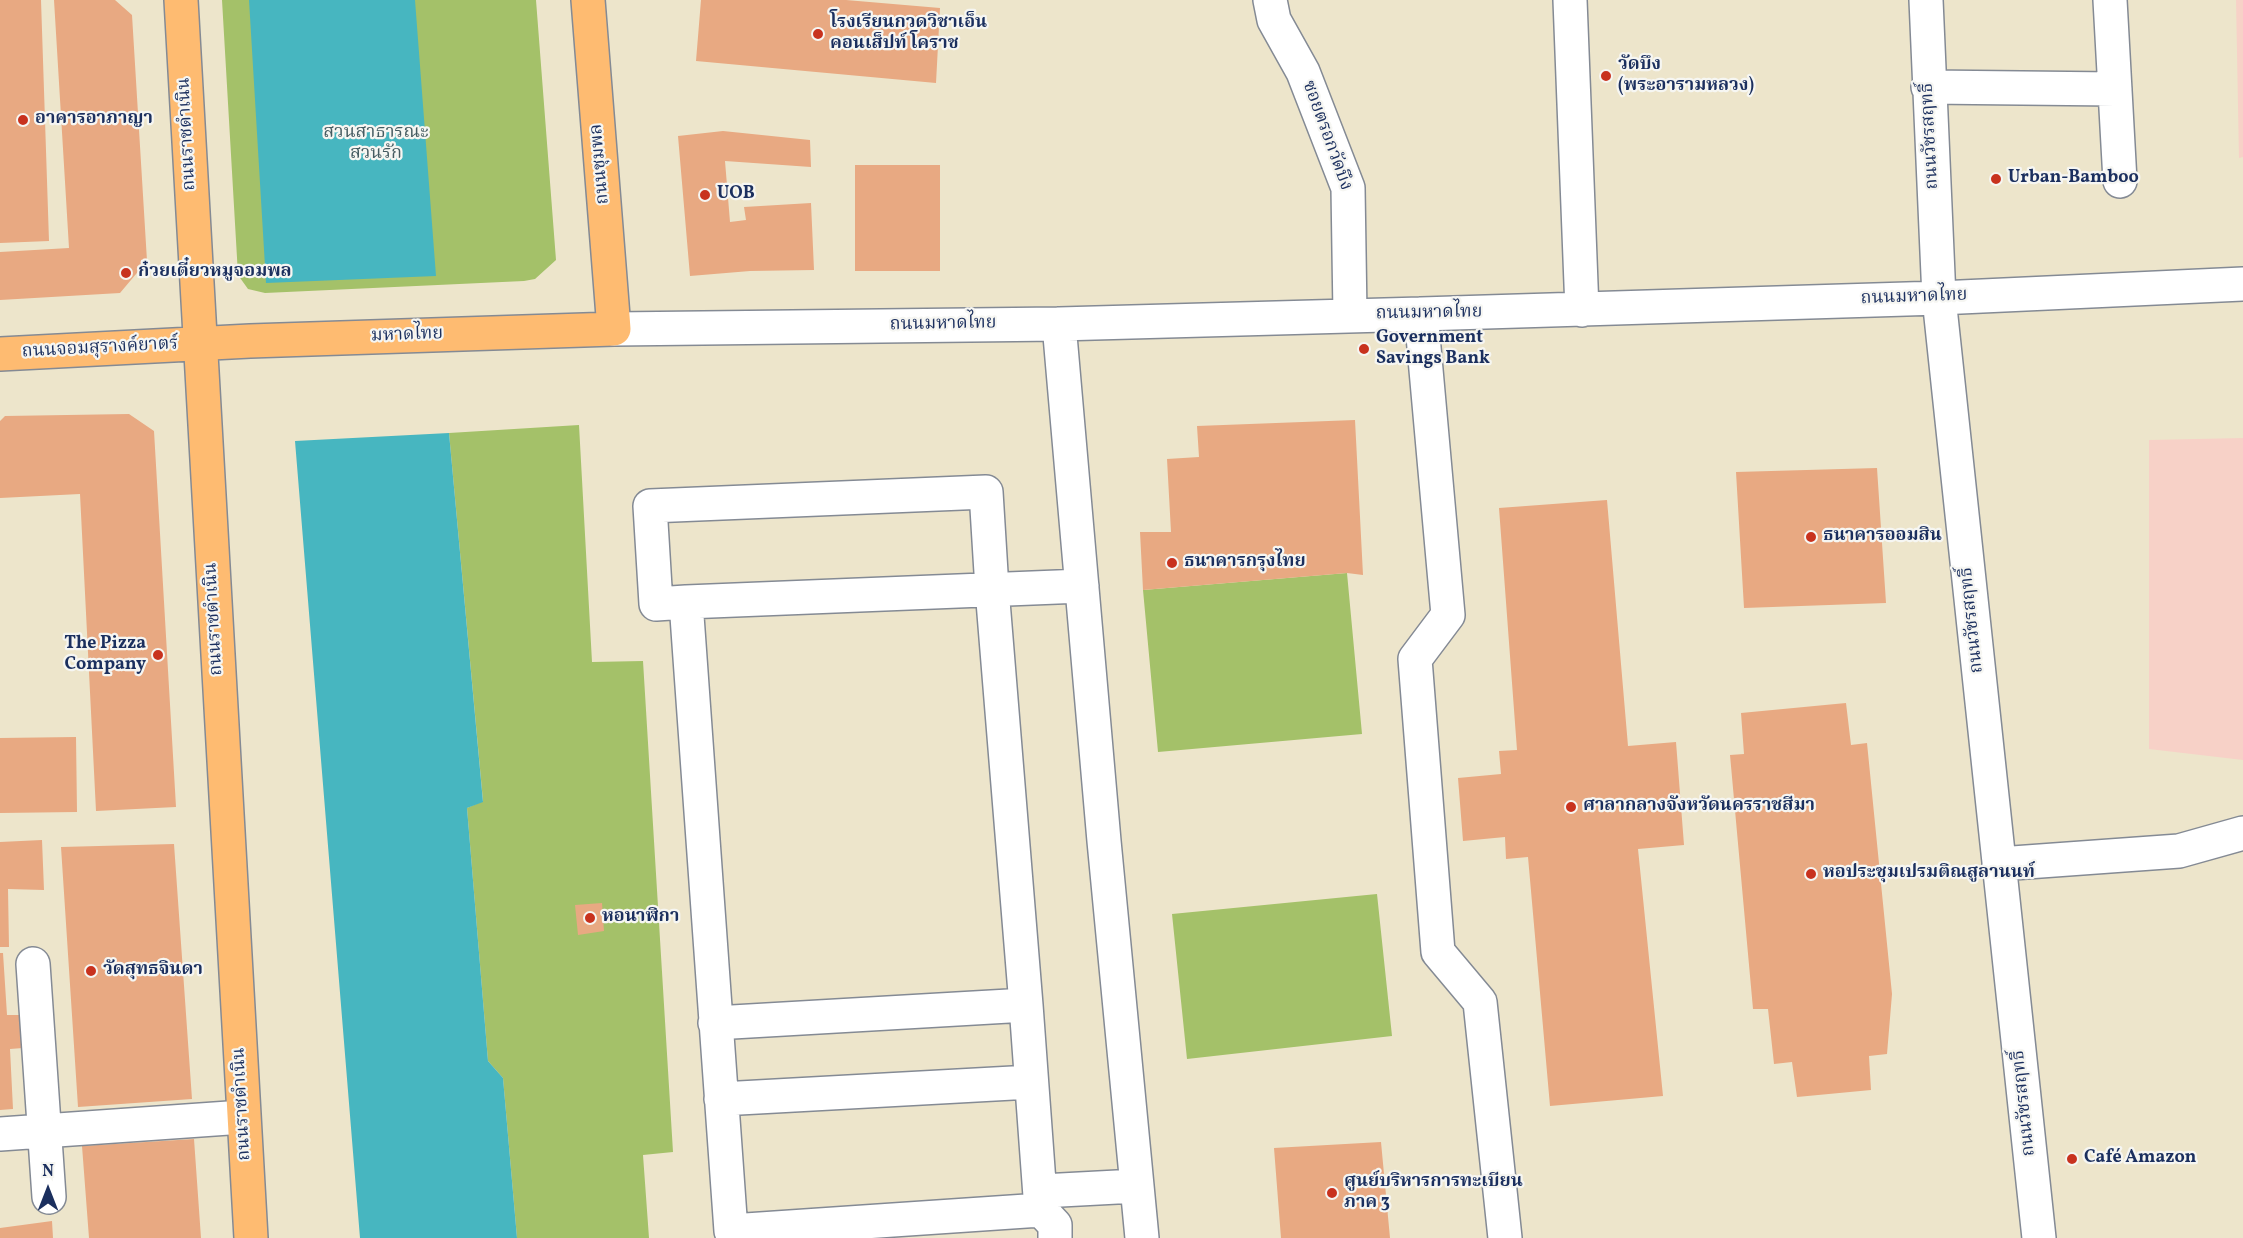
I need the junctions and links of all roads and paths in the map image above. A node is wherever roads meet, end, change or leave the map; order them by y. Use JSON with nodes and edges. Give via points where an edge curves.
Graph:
{"nodes":[{"id":1,"x":181,"y":0,"type":"edge"},
{"id":2,"x":588,"y":0,"type":"edge"},
{"id":3,"x":1270,"y":0,"type":"edge"},
{"id":4,"x":1570,"y":0,"type":"edge"},
{"id":5,"x":1926,"y":0,"type":"edge"},
{"id":6,"x":2110,"y":0,"type":"edge"},
{"id":7,"x":1928,"y":87,"type":"junction"},
{"id":8,"x":2115,"y":89,"type":"junction"},
{"id":9,"x":2120,"y":181,"type":"dead end"},
{"id":10,"x":2243,"y":284,"type":"edge"},
{"id":11,"x":1940,"y":298,"type":"junction"},
{"id":12,"x":1582,"y":310,"type":"junction"},
{"id":13,"x":1421,"y":314,"type":"junction"},
{"id":14,"x":1350,"y":315,"type":"junction"},
{"id":15,"x":1059,"y":324,"type":"junction"},
{"id":16,"x":614,"y":329,"type":"junction"},
{"id":17,"x":199,"y":345,"type":"junction"},
{"id":18,"x":0,"y":354,"type":"edge"},
{"id":19,"x":1082,"y":586,"type":"junction"},
{"id":20,"x":992,"y":589,"type":"junction"},
{"id":21,"x":686,"y":602,"type":"junction"},
{"id":22,"x":2243,"y":833,"type":"edge"},
{"id":23,"x":1999,"y":864,"type":"junction"},
{"id":24,"x":33,"y":964,"type":"dead end"},
{"id":25,"x":1026,"y":1005,"type":"junction"},
{"id":26,"x":715,"y":1023,"type":"junction"},
{"id":27,"x":1031,"y":1082,"type":"junction"},
{"id":28,"x":721,"y":1099,"type":"junction"},
{"id":29,"x":243,"y":1117,"type":"junction"},
{"id":30,"x":46,"y":1131,"type":"junction"},
{"id":31,"x":0,"y":1134,"type":"edge"},
{"id":32,"x":1136,"y":1186,"type":"junction"},
{"id":33,"x":50,"y":1197,"type":"dead end"},
{"id":34,"x":1046,"y":1213,"type":"edge"},
{"id":35,"x":723,"y":1234,"type":"edge"},
{"id":36,"x":251,"y":1238,"type":"edge"},
{"id":37,"x":1142,"y":1238,"type":"edge"},
{"id":38,"x":1505,"y":1238,"type":"edge"},
{"id":39,"x":2039,"y":1238,"type":"edge"}],
"edges":[{"from":1,"to":17,"type":"main road","name":"ถนนราชดำเนิน"},
{"from":2,"to":16,"type":"main road","name":"ถนนชุมพล"},
{"from":3,"to":14,"type":"street","name":"ซอยตรอกวัดบึง","via":[[1274,20],[1303,72],[1348,188]]},
{"from":4,"to":12,"type":"street"},
{"from":5,"to":7,"type":"street","name":"ถนนวัชรสฤทธิ์"},
{"from":6,"to":8,"type":"street"},
{"from":7,"to":8,"type":"street"},
{"from":7,"to":11,"type":"street","name":"ถนนวัชรสฤทธิ์"},
{"from":8,"to":9,"type":"street"},
{"from":10,"to":11,"type":"street","name":"ถนนมหาดไทย"},
{"from":11,"to":12,"type":"street","name":"ถนนมหาดไทย"},
{"from":11,"to":23,"type":"street","name":"ถนนวัชรสฤทธิ์"},
{"from":12,"to":13,"type":"street","name":"ถนนมหาดไทย"},
{"from":13,"to":14,"type":"street","name":"ถนนมหาดไทย"},
{"from":13,"to":38,"type":"street","via":[[1448,615],[1415,659],[1437,952],[1480,1002]]},
{"from":14,"to":15,"type":"street","name":"ถนนมหาดไทย"},
{"from":15,"to":16,"type":"street","name":"ถนนมหาดไทย"},
{"from":15,"to":19,"type":"street"},
{"from":16,"to":17,"type":"main road","name":"มหาดไทย"},
{"from":17,"to":18,"type":"main road","name":"ถนนจอมสุรางค์ยาตร์"},
{"from":17,"to":29,"type":"main road","name":"ถนนราชดำเนิน"},
{"from":19,"to":20,"type":"street"},
{"from":19,"to":32,"type":"street"},
{"from":20,"to":21,"type":"street"},
{"from":20,"to":21,"type":"street","via":[[986,492],[650,506],[656,604]]},
{"from":20,"to":25,"type":"street"},
{"from":21,"to":26,"type":"street"},
{"from":22,"to":23,"type":"street","via":[[2179,851]]},
{"from":23,"to":39,"type":"street","name":"ถนนวัชรสฤทธิ์"},
{"from":24,"to":30,"type":"street"},
{"from":25,"to":26,"type":"street"},
{"from":25,"to":27,"type":"street"},
{"from":26,"to":28,"type":"street"},
{"from":27,"to":28,"type":"street"},
{"from":27,"to":34,"type":"street"},
{"from":28,"to":35,"type":"street"},
{"from":29,"to":30,"type":"street"},
{"from":29,"to":36,"type":"main road","name":"ถนนราชดำเนิน"},
{"from":30,"to":31,"type":"street"},
{"from":30,"to":33,"type":"street"},
{"from":32,"to":34,"type":"street"},
{"from":32,"to":37,"type":"street"},
{"from":34,"to":35,"type":"street"}]}
